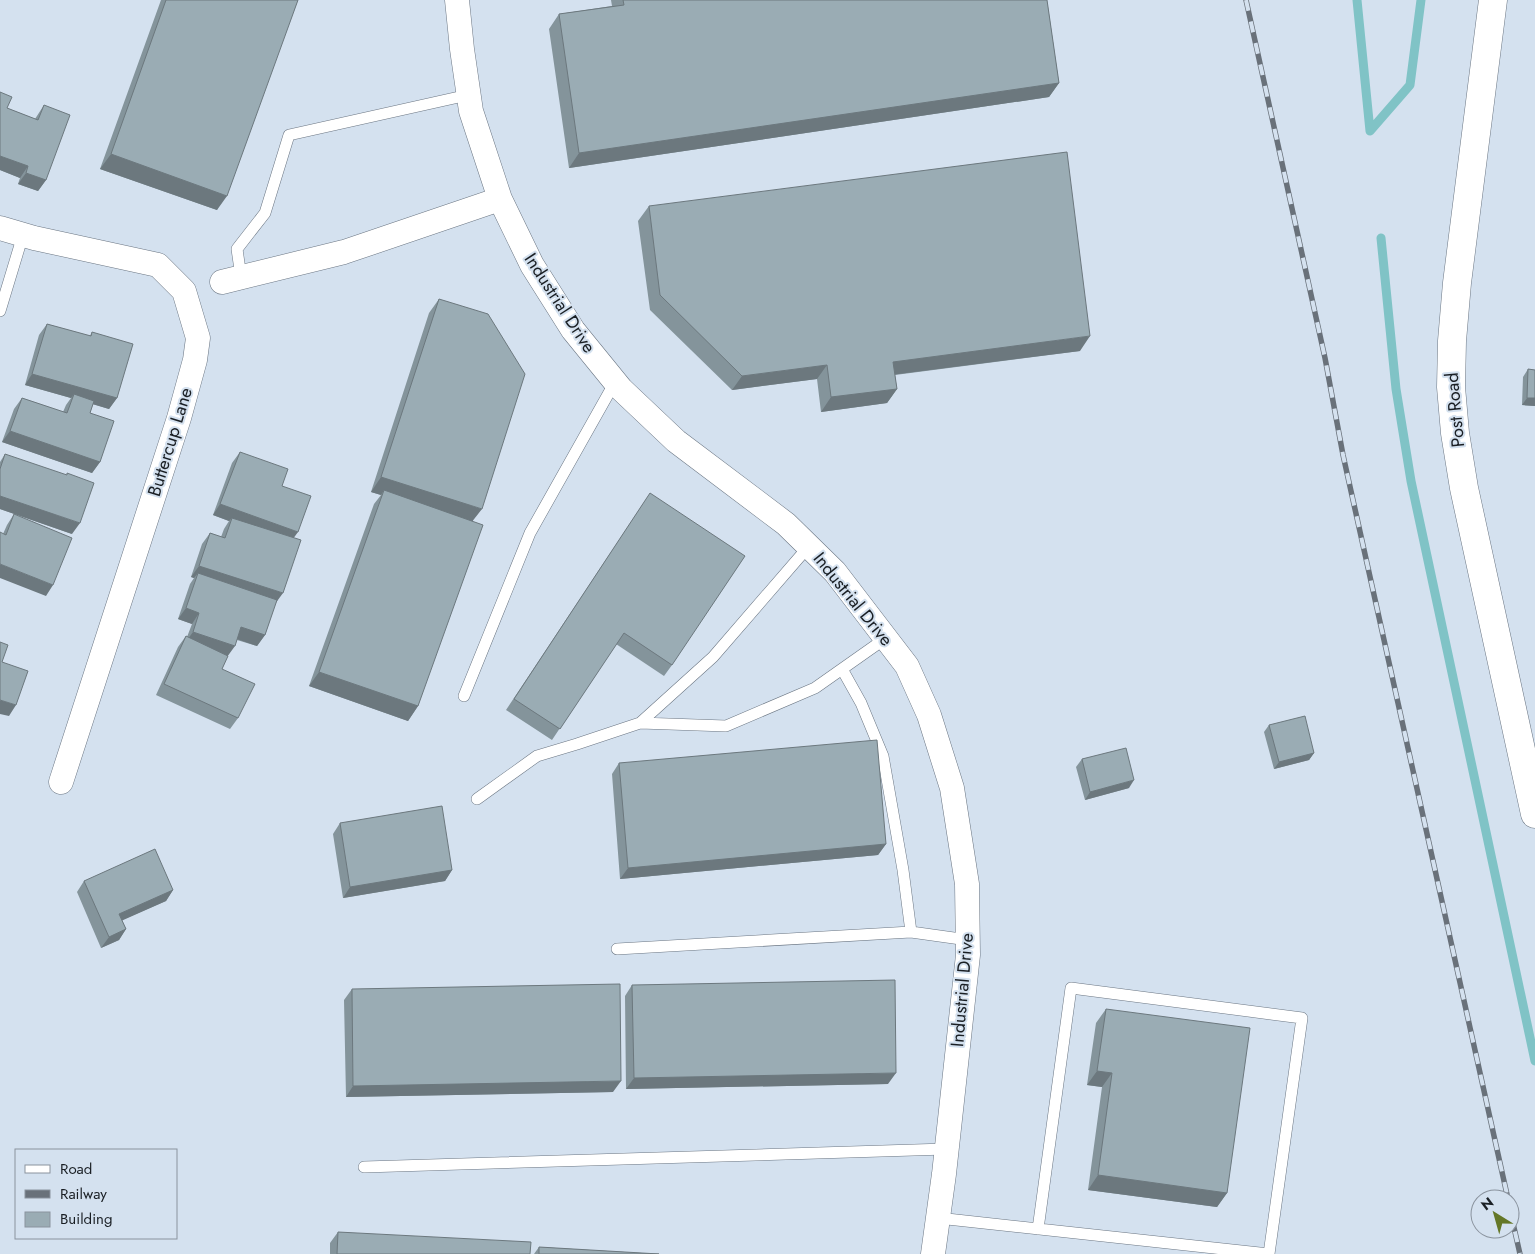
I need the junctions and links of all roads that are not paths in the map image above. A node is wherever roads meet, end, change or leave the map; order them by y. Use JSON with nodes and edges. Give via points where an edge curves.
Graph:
{"nodes":[{"id":1,"x":457,"y":0,"type":"edge"},
{"id":2,"x":1493,"y":0,"type":"edge"},
{"id":3,"x":468,"y":95,"type":"junction"},
{"id":4,"x":500,"y":199,"type":"junction"},
{"id":5,"x":0,"y":228,"type":"edge"},
{"id":6,"x":23,"y":235,"type":"junction"},
{"id":7,"x":231,"y":280,"type":"joint"},
{"id":8,"x":0,"y":311,"type":"edge"},
{"id":9,"x":615,"y":382,"type":"junction"},
{"id":10,"x":809,"y":546,"type":"junction"},
{"id":11,"x":886,"y":638,"type":"junction"},
{"id":12,"x":842,"y":669,"type":"junction"},
{"id":13,"x":464,"y":696,"type":"dead end"},
{"id":14,"x":640,"y":723,"type":"junction"},
{"id":15,"x":61,"y":782,"type":"dead end"},
{"id":16,"x":477,"y":799,"type":"dead end"},
{"id":17,"x":1535,"y":814,"type":"edge"},
{"id":18,"x":911,"y":932,"type":"junction"},
{"id":19,"x":968,"y":940,"type":"junction"},
{"id":20,"x":617,"y":949,"type":"dead end"},
{"id":21,"x":946,"y":1149,"type":"junction"},
{"id":22,"x":364,"y":1167,"type":"dead end"},
{"id":23,"x":938,"y":1218,"type":"junction"},
{"id":24,"x":1038,"y":1229,"type":"junction"},
{"id":25,"x":933,"y":1254,"type":"edge"}],
"edges":[{"from":1,"to":3,"type":"street","name":"Industrial Drive"},
{"from":2,"to":17,"type":"street","name":"Post Road","via":[[1457,283],[1451,386],[1464,488]]},
{"from":3,"to":4,"type":"street","name":"Industrial Drive"},
{"from":3,"to":7,"type":"lane","via":[[289,135],[265,213],[238,249]]},
{"from":4,"to":7,"type":"street","via":[[344,252]]},
{"from":4,"to":9,"type":"street","name":"Industrial Drive","via":[[532,265],[573,330]]},
{"from":5,"to":6,"type":"street","name":"Buttercup Lane"},
{"from":6,"to":8,"type":"lane"},
{"from":6,"to":15,"type":"street","name":"Buttercup Lane","via":[[158,266],[184,291],[198,338],[179,418]]},
{"from":9,"to":10,"type":"street","name":"Industrial Drive","via":[[676,441],[786,524]]},
{"from":9,"to":13,"type":"lane","via":[[530,533]]},
{"from":10,"to":11,"type":"street","name":"Industrial Drive","via":[[835,572]]},
{"from":10,"to":14,"type":"lane","via":[[713,657]]},
{"from":11,"to":12,"type":"lane"},
{"from":11,"to":19,"type":"street","name":"Industrial Drive","via":[[907,666],[929,715],[952,788],[967,884]]},
{"from":12,"to":14,"type":"lane","via":[[815,688],[726,726]]},
{"from":12,"to":18,"type":"lane","via":[[861,703],[883,756]]},
{"from":14,"to":16,"type":"lane","via":[[537,756]]},
{"from":18,"to":19,"type":"lane"},
{"from":18,"to":20,"type":"lane"},
{"from":19,"to":21,"type":"street","name":"Industrial Drive"},
{"from":21,"to":22,"type":"lane"},
{"from":21,"to":23,"type":"street","name":"Industrial Drive"},
{"from":23,"to":24,"type":"lane"},
{"from":23,"to":25,"type":"street","name":"Industrial Drive"},
{"from":24,"to":24,"type":"lane","via":[[1269,1254],[1302,1018],[1071,988]]}]}
